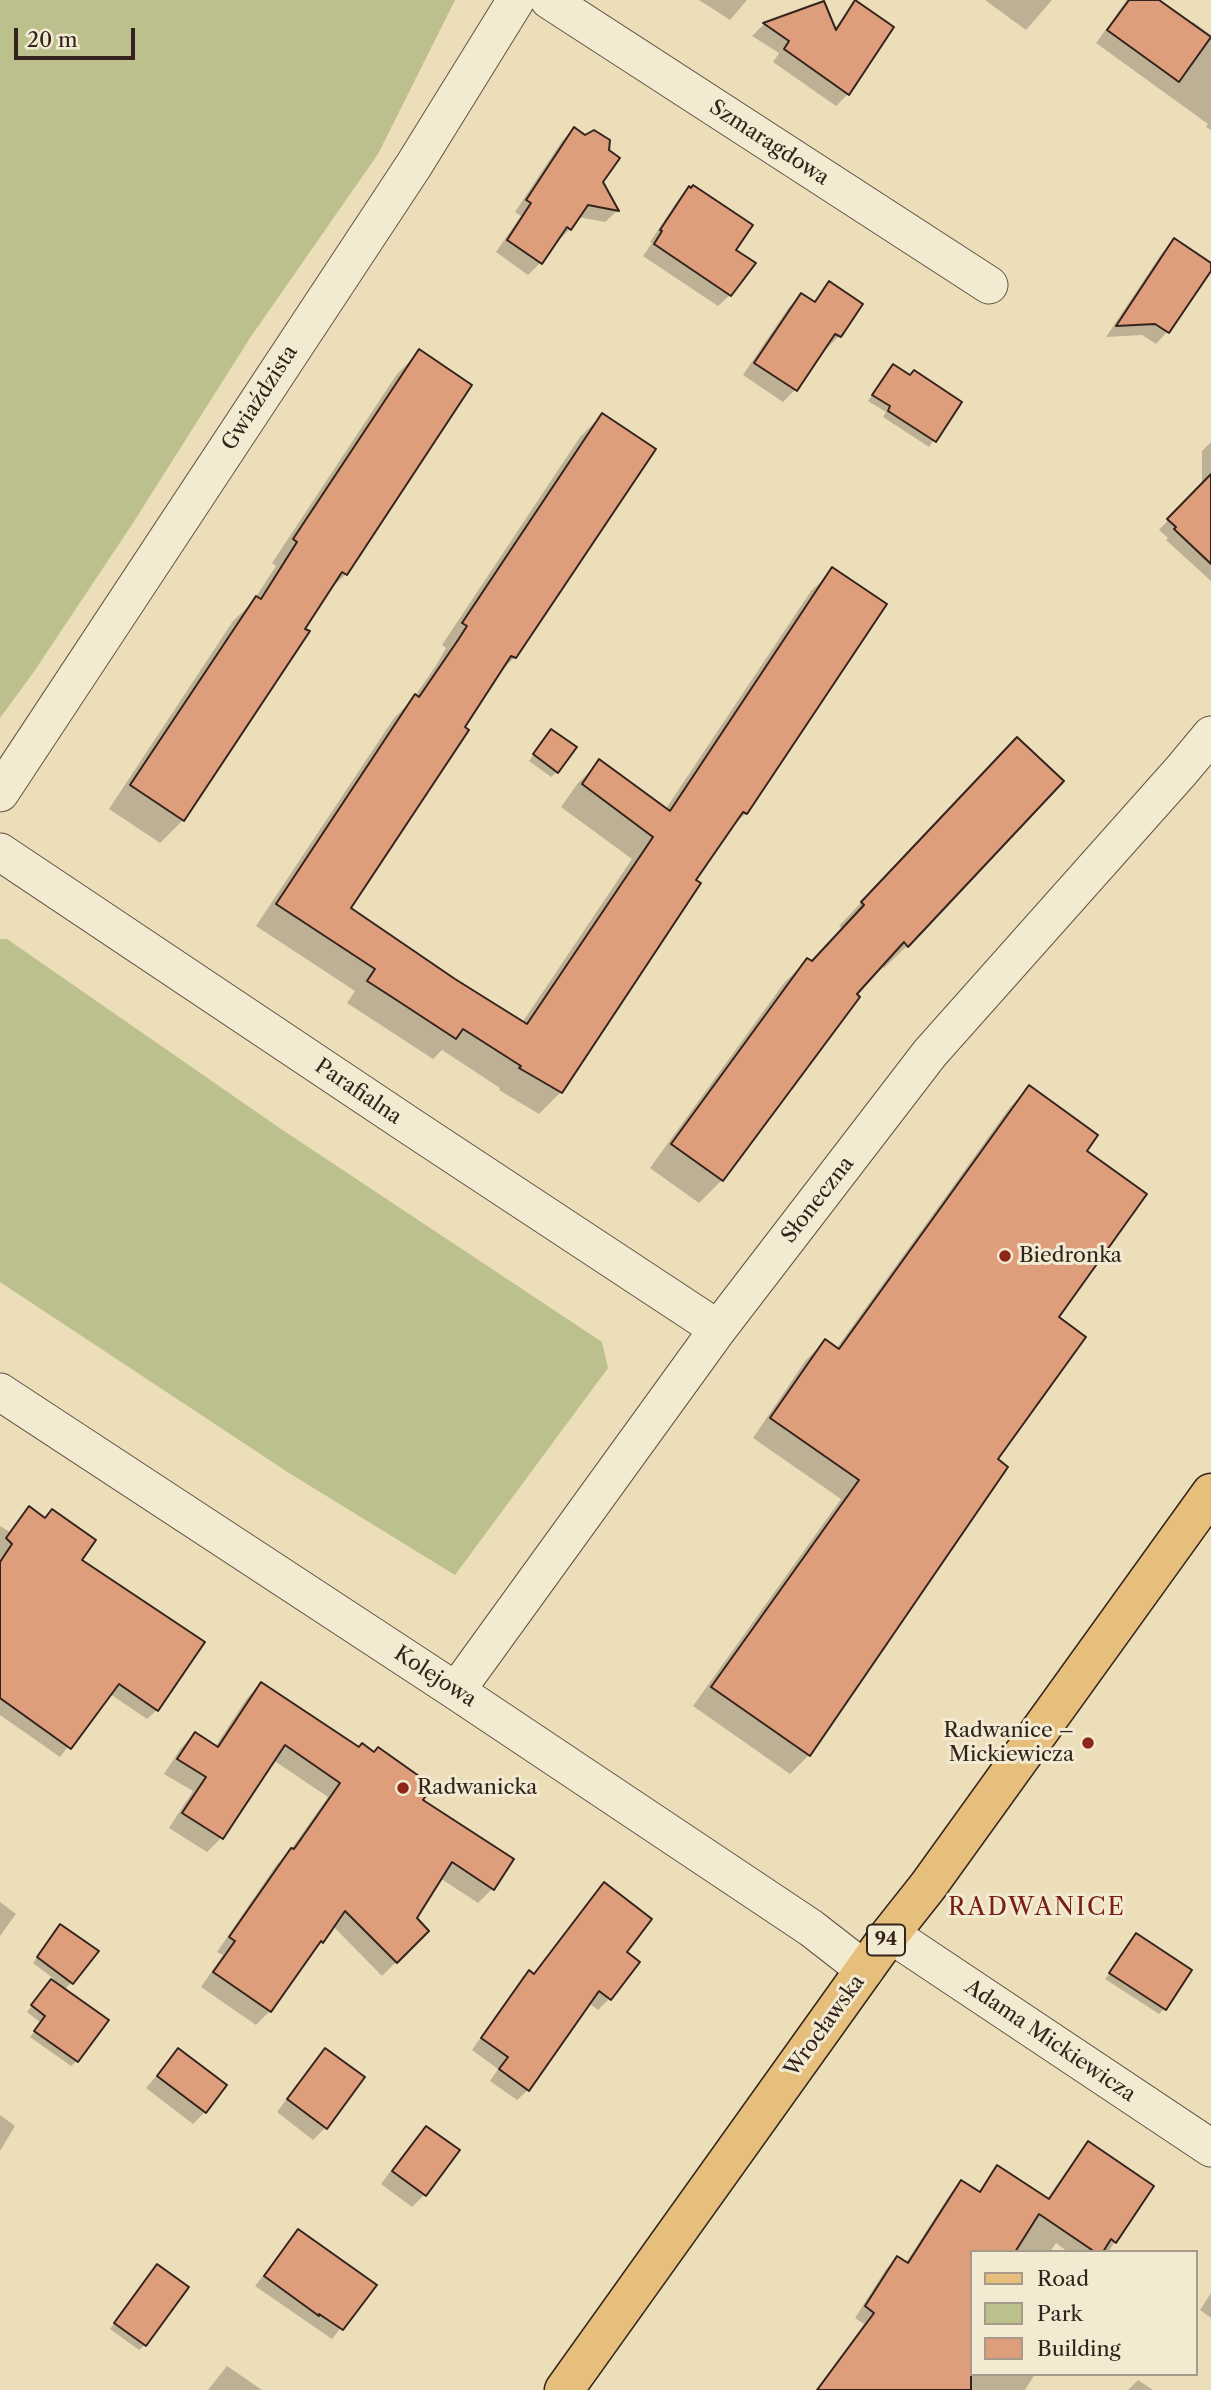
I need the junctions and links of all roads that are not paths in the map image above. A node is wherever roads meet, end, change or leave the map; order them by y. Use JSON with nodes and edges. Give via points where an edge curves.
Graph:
{"nodes":[{"id":1,"x":516,"y":0,"type":"edge"},
{"id":2,"x":549,"y":0,"type":"edge"},
{"id":3,"x":989,"y":285,"type":"dead end"},
{"id":4,"x":1211,"y":734,"type":"edge"},
{"id":5,"x":0,"y":793,"type":"edge"},
{"id":6,"x":0,"y":852,"type":"edge"},
{"id":7,"x":718,"y":1329,"type":"junction"},
{"id":8,"x":0,"y":1392,"type":"edge"},
{"id":9,"x":1211,"y":1493,"type":"edge"},
{"id":10,"x":456,"y":1691,"type":"junction"},
{"id":11,"x":890,"y":1934,"type":"junction"},
{"id":12,"x":865,"y":1970,"type":"junction"},
{"id":13,"x":1211,"y":2148,"type":"edge"},
{"id":14,"x":564,"y":2390,"type":"edge"}],
"edges":[{"from":1,"to":5,"type":"street","name":"Gwiaździsta","via":[[414,165]]},
{"from":2,"to":3,"type":"street","name":"Szmaragdowa"},
{"from":4,"to":7,"type":"street","name":"Słoneczna","via":[[930,1053]]},
{"from":6,"to":7,"type":"street","name":"Parafialna"},
{"from":7,"to":10,"type":"street","name":"Słoneczna"},
{"from":8,"to":10,"type":"street","name":"Kolejowa"},
{"from":9,"to":11,"type":"main road","name":"Wrocławska","number":"94"},
{"from":10,"to":12,"type":"street","name":"Kolejowa","via":[[811,1928]]},
{"from":11,"to":12,"type":"main road","name":"Wrocławska","number":"94"},
{"from":11,"to":13,"type":"street","name":"Adama Mickiewicza"},
{"from":12,"to":14,"type":"main road","name":"Wrocławska","number":"94"}]}
